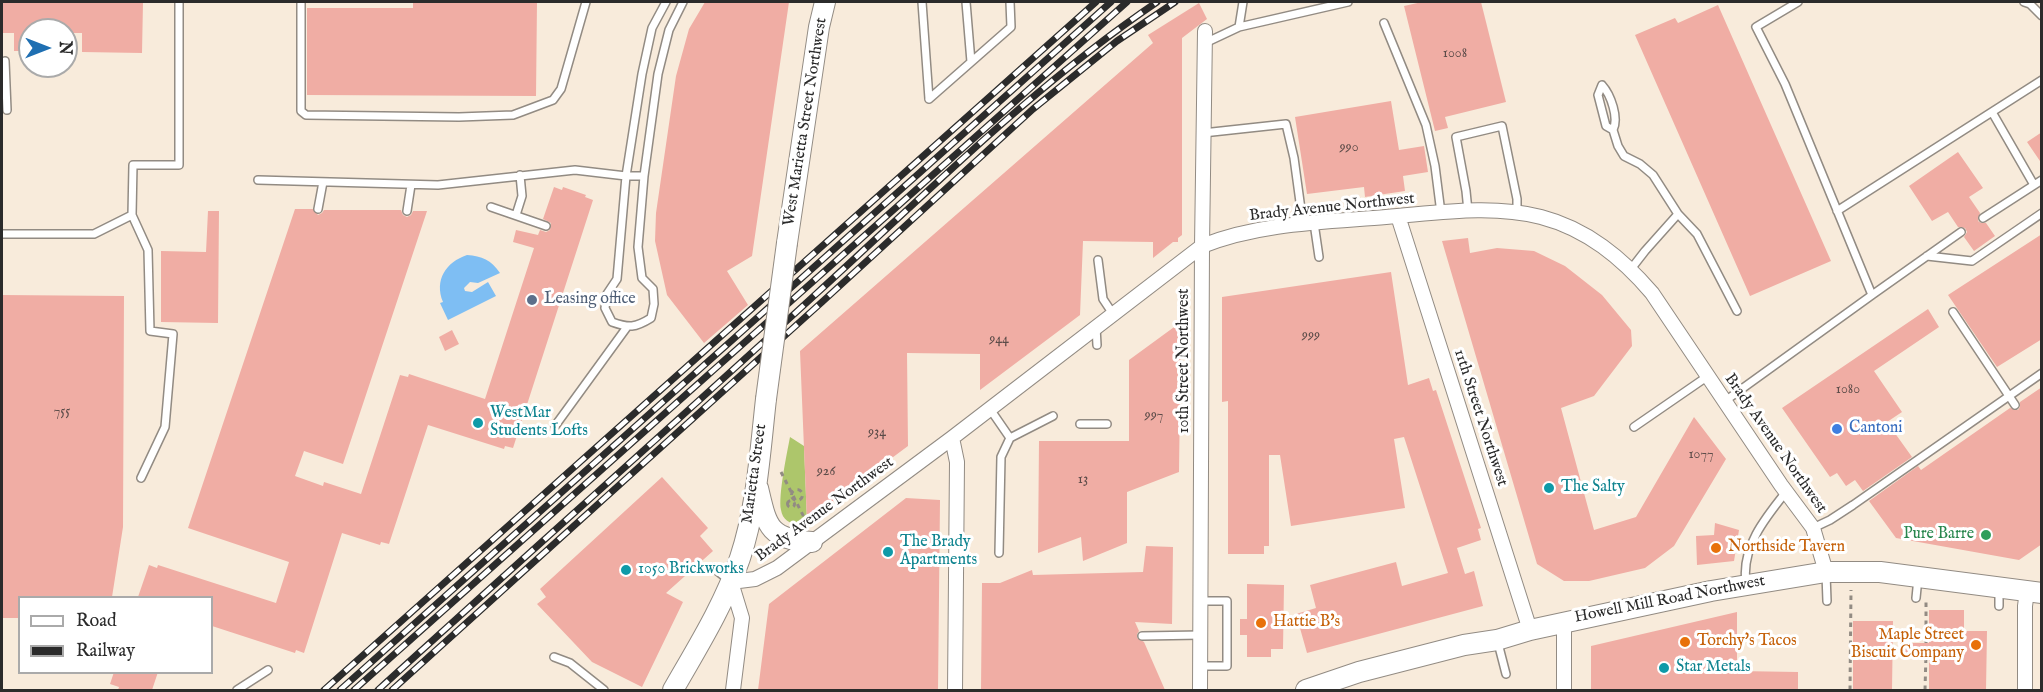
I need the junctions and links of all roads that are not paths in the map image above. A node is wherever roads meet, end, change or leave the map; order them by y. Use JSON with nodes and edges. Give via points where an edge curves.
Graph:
{"nodes":[{"id":1,"x":179,"y":2,"type":"edge"},
{"id":2,"x":301,"y":2,"type":"edge"},
{"id":3,"x":586,"y":2,"type":"edge"},
{"id":4,"x":666,"y":2,"type":"edge"},
{"id":5,"x":683,"y":2,"type":"edge"},
{"id":6,"x":825,"y":2,"type":"edge"},
{"id":7,"x":922,"y":2,"type":"edge"},
{"id":8,"x":966,"y":2,"type":"edge"},
{"id":9,"x":1010,"y":2,"type":"edge"},
{"id":10,"x":1243,"y":2,"type":"edge"},
{"id":11,"x":1348,"y":2,"type":"edge"},
{"id":12,"x":1798,"y":2,"type":"edge"},
{"id":13,"x":2024,"y":2,"type":"edge"},
{"id":14,"x":2042,"y":16,"type":"edge"},
{"id":15,"x":1384,"y":23,"type":"dead end"},
{"id":16,"x":1239,"y":27,"type":"junction"},
{"id":17,"x":1205,"y":37,"type":"joint"},
{"id":18,"x":5,"y":61,"type":"dead end"},
{"id":19,"x":971,"y":62,"type":"junction"},
{"id":20,"x":2042,"y":80,"type":"edge"},
{"id":21,"x":7,"y":110,"type":"dead end"},
{"id":22,"x":1992,"y":112,"type":"junction"},
{"id":23,"x":1613,"y":130,"type":"junction"},
{"id":24,"x":1203,"y":133,"type":"junction"},
{"id":25,"x":520,"y":175,"type":"junction"},
{"id":26,"x":626,"y":176,"type":"junction"},
{"id":27,"x":644,"y":176,"type":"junction"},
{"id":28,"x":258,"y":180,"type":"dead end"},
{"id":29,"x":2042,"y":180,"type":"edge"},
{"id":30,"x":323,"y":182,"type":"junction"},
{"id":31,"x":411,"y":185,"type":"junction"},
{"id":32,"x":2034,"y":185,"type":"junction"},
{"id":33,"x":491,"y":207,"type":"dead end"},
{"id":34,"x":318,"y":209,"type":"dead end"},
{"id":35,"x":407,"y":211,"type":"dead end"},
{"id":36,"x":1468,"y":211,"type":"junction"},
{"id":37,"x":1837,"y":211,"type":"junction"},
{"id":38,"x":1517,"y":212,"type":"junction"},
{"id":39,"x":1441,"y":213,"type":"junction"},
{"id":40,"x":2042,"y":213,"type":"edge"},
{"id":41,"x":1678,"y":214,"type":"junction"},
{"id":42,"x":132,"y":215,"type":"junction"},
{"id":43,"x":516,"y":215,"type":"junction"},
{"id":44,"x":1398,"y":216,"type":"junction"},
{"id":45,"x":1983,"y":218,"type":"dead end"},
{"id":46,"x":1309,"y":224,"type":"junction"},
{"id":47,"x":546,"y":226,"type":"dead end"},
{"id":48,"x":1961,"y":232,"type":"dead end"},
{"id":49,"x":2,"y":234,"type":"edge"},
{"id":50,"x":787,"y":243,"type":"joint"},
{"id":51,"x":1202,"y":246,"type":"junction"},
{"id":52,"x":1927,"y":256,"type":"junction"},
{"id":53,"x":1319,"y":257,"type":"dead end"},
{"id":54,"x":1098,"y":260,"type":"dead end"},
{"id":55,"x":1631,"y":270,"type":"junction"},
{"id":56,"x":1872,"y":295,"type":"junction"},
{"id":57,"x":1737,"y":311,"type":"dead end"},
{"id":58,"x":1953,"y":312,"type":"dead end"},
{"id":59,"x":1113,"y":314,"type":"junction"},
{"id":60,"x":627,"y":327,"type":"junction"},
{"id":61,"x":1096,"y":327,"type":"junction"},
{"id":62,"x":1097,"y":345,"type":"dead end"},
{"id":63,"x":2042,"y":373,"type":"edge"},
{"id":64,"x":1708,"y":376,"type":"junction"},
{"id":65,"x":2010,"y":395,"type":"junction"},
{"id":66,"x":1725,"y":401,"type":"junction"},
{"id":67,"x":2015,"y":405,"type":"dead end"},
{"id":68,"x":990,"y":409,"type":"junction"},
{"id":69,"x":1053,"y":416,"type":"dead end"},
{"id":70,"x":1080,"y":424,"type":"dead end"},
{"id":71,"x":1107,"y":424,"type":"dead end"},
{"id":72,"x":555,"y":426,"type":"dead end"},
{"id":73,"x":1634,"y":427,"type":"dead end"},
{"id":74,"x":952,"y":438,"type":"junction"},
{"id":75,"x":1010,"y":438,"type":"junction"},
{"id":76,"x":141,"y":478,"type":"dead end"},
{"id":77,"x":756,"y":480,"type":"junction"},
{"id":78,"x":1786,"y":492,"type":"junction"},
{"id":79,"x":1813,"y":528,"type":"junction"},
{"id":80,"x":810,"y":533,"type":"junction"},
{"id":81,"x":999,"y":553,"type":"dead end"},
{"id":82,"x":712,"y":567,"type":"dead end"},
{"id":83,"x":1826,"y":572,"type":"junction"},
{"id":84,"x":1919,"y":576,"type":"junction"},
{"id":85,"x":731,"y":582,"type":"junction"},
{"id":86,"x":1746,"y":584,"type":"junction"},
{"id":87,"x":2034,"y":592,"type":"edge"},
{"id":88,"x":1916,"y":598,"type":"dead end"},
{"id":89,"x":1201,"y":601,"type":"junction"},
{"id":90,"x":1827,"y":601,"type":"dead end"},
{"id":91,"x":1564,"y":622,"type":"junction"},
{"id":92,"x":1530,"y":630,"type":"junction"},
{"id":93,"x":1201,"y":635,"type":"junction"},
{"id":94,"x":1142,"y":636,"type":"dead end"},
{"id":95,"x":1497,"y":640,"type":"junction"},
{"id":96,"x":554,"y":657,"type":"dead end"},
{"id":97,"x":1200,"y":666,"type":"junction"},
{"id":98,"x":268,"y":670,"type":"dead end"},
{"id":99,"x":1506,"y":674,"type":"dead end"},
{"id":100,"x":237,"y":690,"type":"edge"},
{"id":101,"x":604,"y":690,"type":"edge"},
{"id":102,"x":674,"y":690,"type":"edge"},
{"id":103,"x":733,"y":690,"type":"edge"},
{"id":104,"x":955,"y":690,"type":"edge"},
{"id":105,"x":1200,"y":690,"type":"edge"},
{"id":106,"x":1309,"y":690,"type":"edge"},
{"id":107,"x":1564,"y":690,"type":"edge"},
{"id":108,"x":2025,"y":690,"type":"edge"}],
"edges":[{"from":1,"to":42,"type":"lane","via":[[179,165],[133,165]]},
{"from":2,"to":3,"type":"lane","via":[[301,111],[459,117],[513,115],[553,100],[561,89]]},
{"from":4,"to":26,"type":"lane","via":[[652,28]]},
{"from":5,"to":27,"type":"lane","via":[[669,30],[658,74]]},
{"from":6,"to":50,"type":"street","name":"West Marietta Street Northwest"},
{"from":7,"to":19,"type":"lane","via":[[929,99]]},
{"from":8,"to":19,"type":"lane"},
{"from":9,"to":19,"type":"lane","via":[[1011,27]]},
{"from":10,"to":16,"type":"lane"},
{"from":11,"to":16,"type":"lane"},
{"from":12,"to":37,"type":"lane","via":[[1756,27],[1785,84]]},
{"from":13,"to":14,"type":"lane"},
{"from":15,"to":39,"type":"lane","via":[[1426,125]]},
{"from":16,"to":17,"type":"lane"},
{"from":17,"to":24,"type":"street","name":"10th Street Northwest"},
{"from":18,"to":21,"type":"lane"},
{"from":20,"to":22,"type":"lane"},
{"from":22,"to":32,"type":"lane"},
{"from":22,"to":37,"type":"lane"},
{"from":23,"to":23,"type":"lane","via":[[1616,123],[1608,92],[1602,85],[1598,95],[1606,126]]},
{"from":23,"to":41,"type":"lane","via":[[1624,156],[1653,175]]},
{"from":24,"to":46,"type":"lane","via":[[1286,124]]},
{"from":24,"to":51,"type":"street","name":"10th Street Northwest"},
{"from":25,"to":26,"type":"lane","via":[[575,170]]},
{"from":25,"to":31,"type":"lane"},
{"from":25,"to":43,"type":"lane","via":[[522,196]]},
{"from":26,"to":27,"type":"lane"},
{"from":26,"to":60,"type":"lane","via":[[617,279],[605,308],[612,322]]},
{"from":27,"to":60,"type":"lane","via":[[638,247],[642,279],[653,289],[654,304],[651,318]]},
{"from":28,"to":30,"type":"lane"},
{"from":29,"to":32,"type":"lane"},
{"from":30,"to":31,"type":"lane"},
{"from":30,"to":34,"type":"lane"},
{"from":31,"to":35,"type":"lane"},
{"from":32,"to":45,"type":"lane"},
{"from":33,"to":43,"type":"lane"},
{"from":36,"to":38,"type":"street","name":"Brady Avenue Northwest"},
{"from":36,"to":38,"type":"lane","via":[[1456,137],[1502,126]]},
{"from":36,"to":39,"type":"street","name":"Brady Avenue Northwest"},
{"from":37,"to":56,"type":"lane"},
{"from":38,"to":55,"type":"street","name":"Brady Avenue Northwest","via":[[1542,217],[1587,236]]},
{"from":39,"to":44,"type":"street","name":"Brady Avenue Northwest"},
{"from":40,"to":52,"type":"lane","via":[[1972,261]]},
{"from":41,"to":55,"type":"lane"},
{"from":41,"to":57,"type":"lane","via":[[1697,234]]},
{"from":42,"to":49,"type":"lane","via":[[94,234]]},
{"from":42,"to":76,"type":"lane","via":[[148,250],[150,331],[173,334],[165,427]]},
{"from":43,"to":47,"type":"lane"},
{"from":44,"to":46,"type":"street","name":"Brady Avenue Northwest"},
{"from":44,"to":92,"type":"street","name":"11th Street Northwest"},
{"from":46,"to":51,"type":"street","name":"Brady Avenue Northwest","via":[[1222,238]]},
{"from":46,"to":53,"type":"lane"},
{"from":48,"to":52,"type":"lane"},
{"from":50,"to":77,"type":"street","name":"Marietta Street","bridge":true},
{"from":51,"to":59,"type":"street","name":"Brady Avenue Northwest"},
{"from":51,"to":89,"type":"street","name":"10th Street Northwest"},
{"from":52,"to":56,"type":"lane"},
{"from":54,"to":59,"type":"lane","via":[[1103,299]]},
{"from":55,"to":64,"type":"street","name":"Brady Avenue Northwest"},
{"from":56,"to":66,"type":"lane"},
{"from":58,"to":65,"type":"lane"},
{"from":59,"to":61,"type":"street","name":"Brady Avenue Northwest"},
{"from":60,"to":72,"type":"lane"},
{"from":61,"to":62,"type":"lane"},
{"from":61,"to":68,"type":"street","name":"Brady Avenue Northwest"},
{"from":63,"to":65,"type":"lane"},
{"from":64,"to":66,"type":"street","name":"Brady Avenue Northwest"},
{"from":64,"to":73,"type":"lane"},
{"from":65,"to":67,"type":"lane"},
{"from":65,"to":79,"type":"lane","via":[[1853,505]]},
{"from":66,"to":78,"type":"street","name":"Brady Avenue Northwest"},
{"from":68,"to":74,"type":"street","name":"Brady Avenue Northwest"},
{"from":68,"to":75,"type":"lane"},
{"from":69,"to":75,"type":"lane"},
{"from":70,"to":71,"type":"lane"},
{"from":74,"to":80,"type":"street","name":"Brady Avenue Northwest"},
{"from":74,"to":104,"type":"street","via":[[957,462]]},
{"from":75,"to":81,"type":"lane","via":[[1001,457]]},
{"from":77,"to":80,"type":"street","via":[[770,528],[797,541]]},
{"from":77,"to":85,"type":"street","name":"Marietta Street","via":[[749,525]]},
{"from":78,"to":79,"type":"street","name":"Brady Avenue Northwest"},
{"from":78,"to":86,"type":"lane","via":[[1764,520],[1747,554]]},
{"from":79,"to":83,"type":"street","name":"Brady Avenue Northwest"},
{"from":80,"to":85,"type":"street","name":"Brady Avenue Northwest","via":[[777,568],[755,579]]},
{"from":82,"to":85,"type":"lane"},
{"from":83,"to":84,"type":"street","name":"Howell Mill Road Northwest"},
{"from":83,"to":86,"type":"street","name":"Howell Mill Road Northwest"},
{"from":83,"to":90,"type":"lane"},
{"from":84,"to":87,"type":"street","name":"Howell Mill Road Northwest","via":[[1999,596]]},
{"from":84,"to":88,"type":"lane"},
{"from":85,"to":102,"type":"street","name":"Marietta Street"},
{"from":85,"to":103,"type":"street","via":[[742,618]]},
{"from":86,"to":91,"type":"street","name":"Howell Mill Road Northwest"},
{"from":87,"to":108,"type":"street","via":[[2025,606]]},
{"from":89,"to":93,"type":"street","name":"10th Street Northwest"},
{"from":89,"to":97,"type":"lane","via":[[1227,601],[1227,666]]},
{"from":91,"to":92,"type":"street","name":"Howell Mill Road Northwest"},
{"from":91,"to":107,"type":"street"},
{"from":92,"to":95,"type":"street","name":"Howell Mill Road Northwest"},
{"from":93,"to":94,"type":"lane"},
{"from":93,"to":97,"type":"street","name":"10th Street Northwest"},
{"from":95,"to":99,"type":"lane"},
{"from":95,"to":106,"type":"street","name":"Howell Mill Road Northwest","via":[[1426,654]]},
{"from":96,"to":101,"type":"lane","via":[[570,663]]},
{"from":97,"to":105,"type":"street","name":"10th Street Northwest"},
{"from":98,"to":100,"type":"lane"}]}
